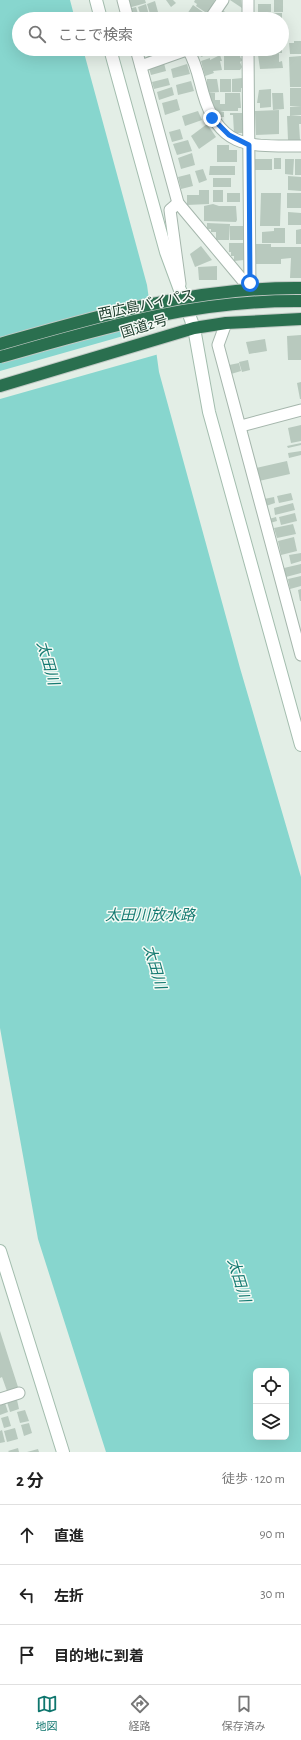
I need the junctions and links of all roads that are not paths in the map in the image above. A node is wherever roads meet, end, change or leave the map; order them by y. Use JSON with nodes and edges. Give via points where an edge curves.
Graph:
{"nodes":[{"id":1,"x":96,"y":0,"type":"edge"},
{"id":2,"x":123,"y":0,"type":"edge"},
{"id":3,"x":223,"y":0,"type":"edge"},
{"id":4,"x":248,"y":0,"type":"edge"},
{"id":5,"x":99,"y":12,"type":"edge"},
{"id":6,"x":126,"y":12,"type":"edge"},
{"id":7,"x":215,"y":12,"type":"edge"},
{"id":8,"x":248,"y":12,"type":"edge"},
{"id":9,"x":112,"y":56,"type":"edge"},
{"id":10,"x":138,"y":56,"type":"edge"},
{"id":11,"x":169,"y":56,"type":"edge"},
{"id":12,"x":191,"y":56,"type":"edge"},
{"id":13,"x":248,"y":56,"type":"edge"},
{"id":14,"x":141,"y":66,"type":"junction"},
{"id":15,"x":249,"y":145,"type":"junction"},
{"id":16,"x":301,"y":146,"type":"edge"},
{"id":17,"x":178,"y":203,"type":"junction"},
{"id":18,"x":301,"y":288,"type":"edge"},
{"id":19,"x":180,"y":290,"type":"junction"},
{"id":20,"x":250,"y":299,"type":"junction"},
{"id":21,"x":301,"y":300,"type":"edge"},
{"id":22,"x":186,"y":306,"type":"junction"},
{"id":23,"x":301,"y":319,"type":"edge"},
{"id":24,"x":226,"y":323,"type":"junction"},
{"id":25,"x":194,"y":328,"type":"junction"},
{"id":26,"x":0,"y":344,"type":"edge"},
{"id":27,"x":0,"y":356,"type":"edge"},
{"id":28,"x":0,"y":386,"type":"edge"},
{"id":29,"x":301,"y":410,"type":"edge"},
{"id":30,"x":241,"y":426,"type":"junction"},
{"id":31,"x":297,"y":625,"type":"edge"},
{"id":32,"x":301,"y":655,"type":"edge"},
{"id":33,"x":301,"y":744,"type":"edge"},
{"id":34,"x":0,"y":1251,"type":"edge"},
{"id":35,"x":19,"y":1393,"type":"dead end"},
{"id":36,"x":0,"y":1398,"type":"edge"},
{"id":37,"x":63,"y":1452,"type":"edge"}],
"edges":[{"from":1,"to":5,"type":"street"},
{"from":2,"to":6,"type":"street"},
{"from":3,"to":7,"type":"street"},
{"from":4,"to":8,"type":"street"},
{"from":9,"to":19,"type":"street","via":[[166,252]]},
{"from":10,"to":14,"type":"street"},
{"from":11,"to":14,"type":"street"},
{"from":12,"to":15,"type":"street","via":[[212,118],[229,135]]},
{"from":13,"to":15,"type":"street"},
{"from":14,"to":17,"type":"street"},
{"from":15,"to":16,"type":"street"},
{"from":15,"to":20,"type":"street"},
{"from":17,"to":19,"type":"street","via":[[170,210]]},
{"from":17,"to":20,"type":"street","via":[[245,283]]},
{"from":18,"to":26,"type":"highway","name":"西広島バイパス","bridge":true,"via":[[230,291],[172,299],[125,309]]},
{"from":19,"to":22,"type":"street"},
{"from":20,"to":21,"type":"highway","name":"国道2号"},
{"from":20,"to":22,"type":"highway","name":"国道2号"},
{"from":21,"to":27,"type":"highway","name":"西広島バイパス","bridge":true,"via":[[230,303],[175,311]]},
{"from":22,"to":25,"type":"street"},
{"from":22,"to":27,"type":"highway","name":"国道2号","bridge":true,"via":[[168,308]]},
{"from":23,"to":24,"type":"highway","name":"国道2号"},
{"from":24,"to":25,"type":"highway","name":"国道2号"},
{"from":24,"to":30,"type":"street","via":[[218,345]]},
{"from":25,"to":28,"type":"highway","name":"国道2号"},
{"from":25,"to":33,"type":"street","via":[[209,412]]},
{"from":29,"to":30,"type":"street"},
{"from":30,"to":31,"type":"street"},
{"from":31,"to":32,"type":"street"},
{"from":34,"to":37,"type":"street"},
{"from":35,"to":36,"type":"street"}]}
